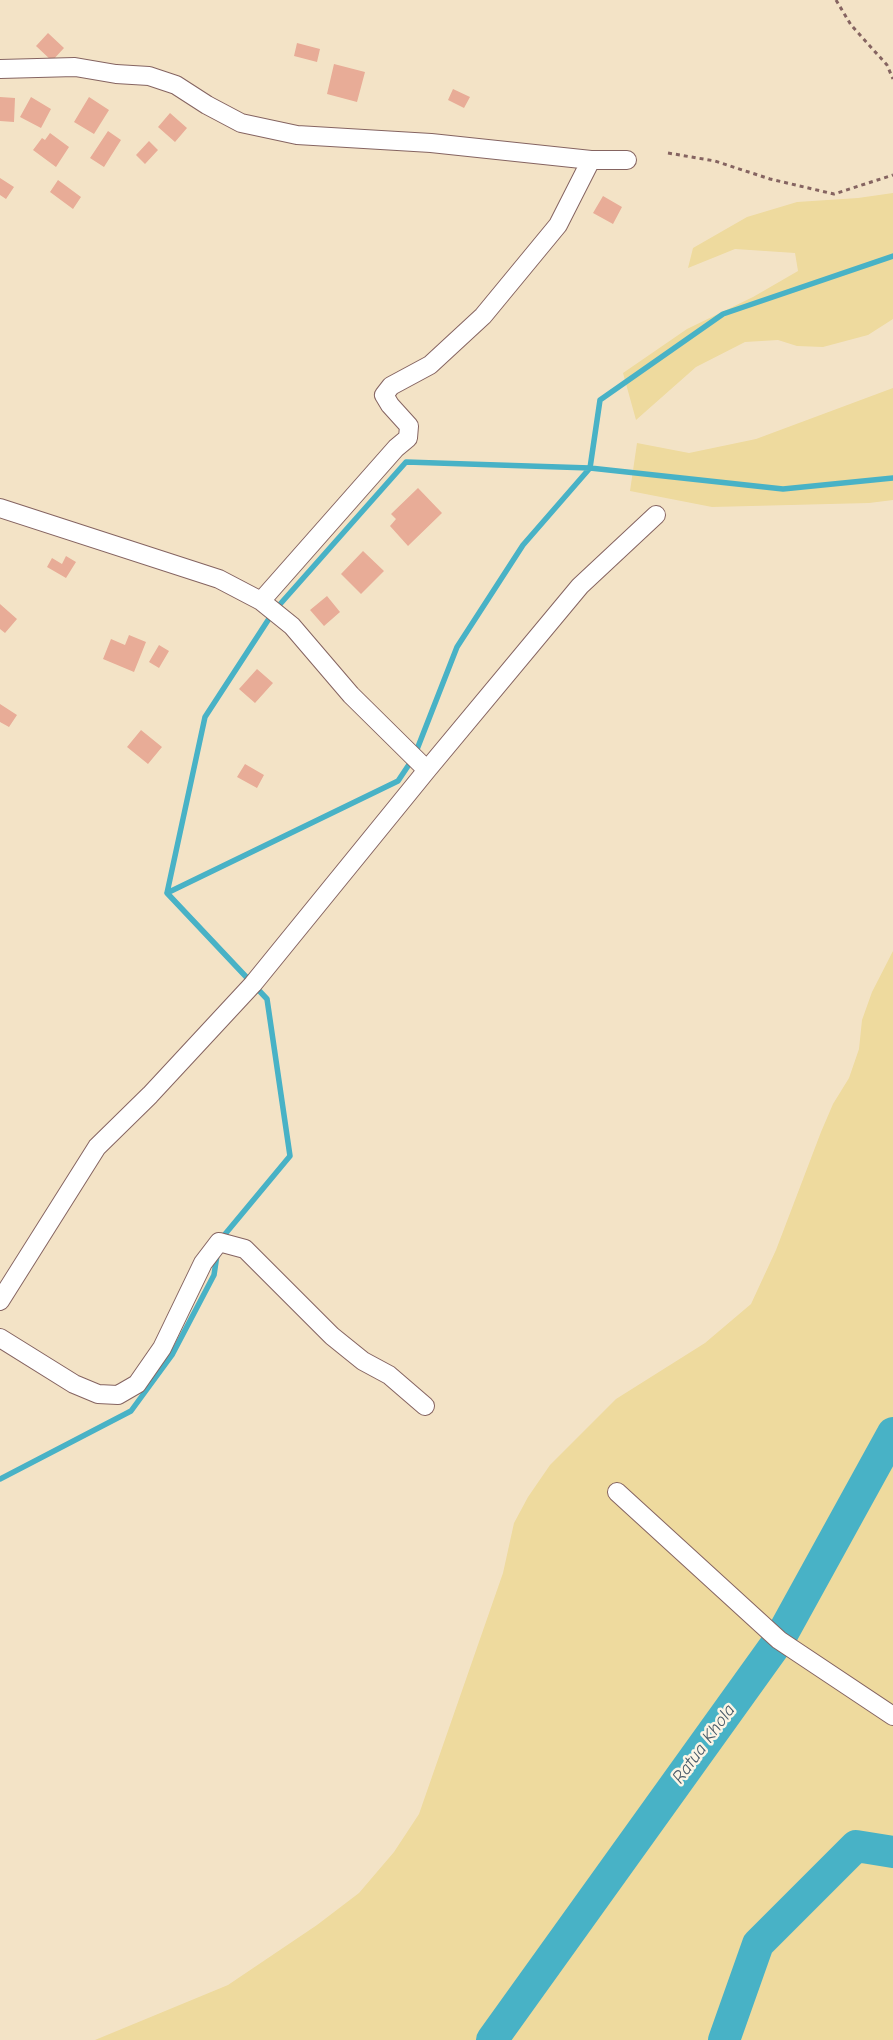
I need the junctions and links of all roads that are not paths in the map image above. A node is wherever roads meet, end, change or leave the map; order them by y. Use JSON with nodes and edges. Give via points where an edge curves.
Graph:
{"nodes":[{"id":1,"x":0,"y":69,"type":"edge"},
{"id":2,"x":591,"y":160,"type":"junction"},
{"id":3,"x":627,"y":160,"type":"dead end"},
{"id":4,"x":0,"y":508,"type":"edge"},
{"id":5,"x":656,"y":515,"type":"dead end"},
{"id":6,"x":261,"y":601,"type":"junction"},
{"id":7,"x":427,"y":770,"type":"junction"},
{"id":8,"x":0,"y":1301,"type":"edge"},
{"id":9,"x":0,"y":1338,"type":"edge"},
{"id":10,"x":425,"y":1406,"type":"dead end"},
{"id":11,"x":617,"y":1492,"type":"dead end"},
{"id":12,"x":893,"y":1716,"type":"edge"}],
"edges":[{"from":1,"to":2,"type":"street","via":[[75,67],[149,76],[176,85],[242,123],[297,134],[431,143]]},
{"from":2,"to":3,"type":"street"},
{"from":2,"to":6,"type":"street","via":[[558,225],[483,316],[430,365],[391,386],[384,395],[409,426],[408,438]]},
{"from":4,"to":6,"type":"street","via":[[219,579]]},
{"from":5,"to":7,"type":"street","via":[[580,586]]},
{"from":6,"to":7,"type":"street","via":[[292,626],[351,695]]},
{"from":7,"to":8,"type":"street","via":[[253,984],[97,1147]]},
{"from":9,"to":10,"type":"street","via":[[74,1384],[98,1394],[118,1395],[137,1384],[162,1348],[203,1263],[219,1242],[245,1249],[332,1336],[363,1361],[389,1375]]},
{"from":11,"to":12,"type":"street","via":[[779,1640]]}]}
